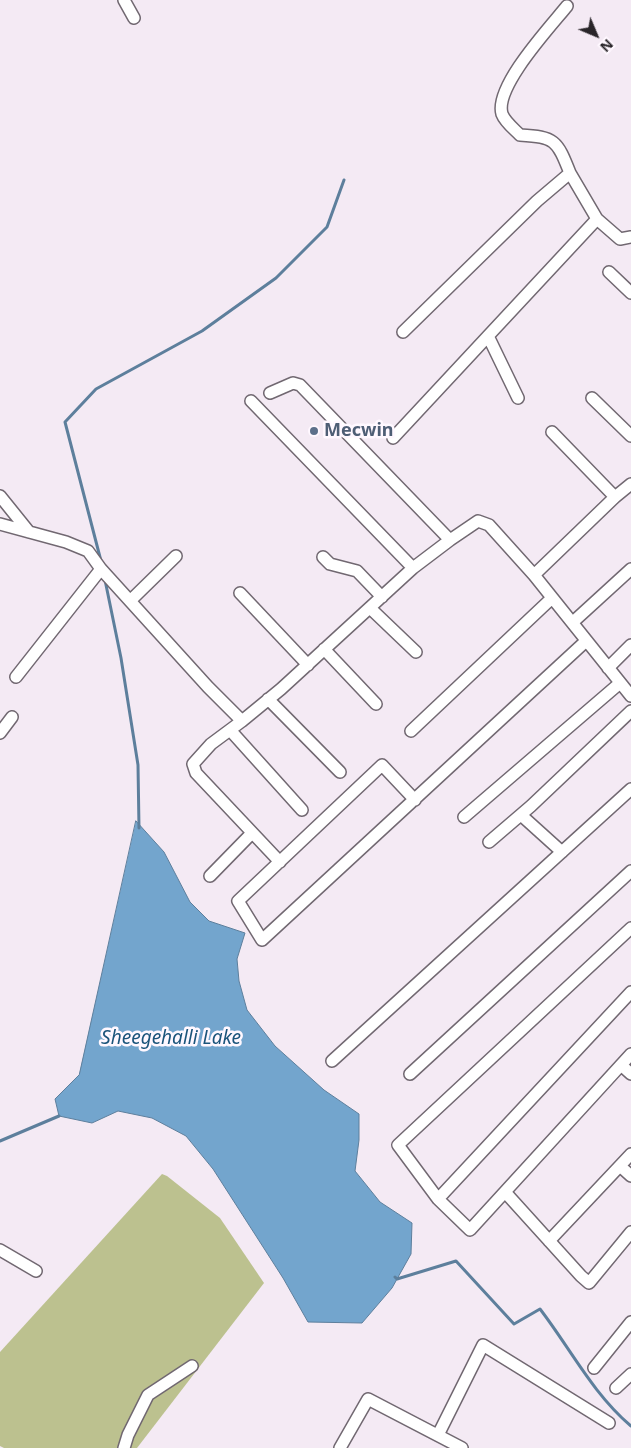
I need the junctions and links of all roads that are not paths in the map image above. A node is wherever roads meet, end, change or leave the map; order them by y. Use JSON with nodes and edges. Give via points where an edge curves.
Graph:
{"nodes":[{"id":1,"x":124,"y":0,"type":"edge"},
{"id":2,"x":567,"y":6,"type":"dead end"},
{"id":3,"x":134,"y":18,"type":"dead end"},
{"id":4,"x":570,"y":173,"type":"junction"},
{"id":5,"x":596,"y":219,"type":"junction"},
{"id":6,"x":631,"y":237,"type":"edge"},
{"id":7,"x":609,"y":272,"type":"dead end"},
{"id":8,"x":631,"y":293,"type":"edge"},
{"id":9,"x":404,"y":332,"type":"dead end"},
{"id":10,"x":488,"y":336,"type":"junction"},
{"id":11,"x":270,"y":393,"type":"dead end"},
{"id":12,"x":518,"y":398,"type":"dead end"},
{"id":13,"x":592,"y":398,"type":"dead end"},
{"id":14,"x":251,"y":401,"type":"dead end"},
{"id":15,"x":552,"y":432,"type":"dead end"},
{"id":16,"x":631,"y":436,"type":"edge"},
{"id":17,"x":393,"y":438,"type":"dead end"},
{"id":18,"x":631,"y":484,"type":"edge"},
{"id":19,"x":0,"y":496,"type":"edge"},
{"id":20,"x":615,"y":497,"type":"junction"},
{"id":21,"x":0,"y":524,"type":"edge"},
{"id":22,"x":29,"y":532,"type":"junction"},
{"id":23,"x":450,"y":540,"type":"junction"},
{"id":24,"x":176,"y":556,"type":"dead end"},
{"id":25,"x":323,"y":557,"type":"dead end"},
{"id":26,"x":413,"y":568,"type":"junction"},
{"id":27,"x":101,"y":569,"type":"junction"},
{"id":28,"x":631,"y":569,"type":"edge"},
{"id":29,"x":534,"y":575,"type":"junction"},
{"id":30,"x":240,"y":593,"type":"dead end"},
{"id":31,"x":382,"y":597,"type":"junction"},
{"id":32,"x":552,"y":598,"type":"junction"},
{"id":33,"x":130,"y":601,"type":"junction"},
{"id":34,"x":370,"y":608,"type":"junction"},
{"id":35,"x":573,"y":622,"type":"junction"},
{"id":36,"x":586,"y":641,"type":"junction"},
{"id":37,"x":631,"y":645,"type":"edge"},
{"id":38,"x":324,"y":649,"type":"junction"},
{"id":39,"x":416,"y":652,"type":"dead end"},
{"id":40,"x":308,"y":665,"type":"junction"},
{"id":41,"x":608,"y":668,"type":"junction"},
{"id":42,"x":16,"y":677,"type":"dead end"},
{"id":43,"x":620,"y":683,"type":"junction"},
{"id":44,"x":631,"y":696,"type":"edge"},
{"id":45,"x":268,"y":699,"type":"junction"},
{"id":46,"x":376,"y":704,"type":"dead end"},
{"id":47,"x":631,"y":711,"type":"edge"},
{"id":48,"x":12,"y":716,"type":"dead end"},
{"id":49,"x":242,"y":721,"type":"junction"},
{"id":50,"x":1,"y":730,"type":"edge"},
{"id":51,"x":230,"y":730,"type":"junction"},
{"id":52,"x":411,"y":731,"type":"dead end"},
{"id":53,"x":340,"y":772,"type":"dead end"},
{"id":54,"x":631,"y":789,"type":"edge"},
{"id":55,"x":415,"y":800,"type":"junction"},
{"id":56,"x":302,"y":810,"type":"dead end"},
{"id":57,"x":521,"y":815,"type":"junction"},
{"id":58,"x":464,"y":817,"type":"dead end"},
{"id":59,"x":252,"y":834,"type":"junction"},
{"id":60,"x":489,"y":842,"type":"dead end"},
{"id":61,"x":562,"y":852,"type":"junction"},
{"id":62,"x":280,"y":862,"type":"junction"},
{"id":63,"x":631,"y":871,"type":"edge"},
{"id":64,"x":210,"y":876,"type":"dead end"},
{"id":65,"x":631,"y":928,"type":"edge"},
{"id":66,"x":631,"y":992,"type":"edge"},
{"id":67,"x":631,"y":1054,"type":"edge"},
{"id":68,"x":332,"y":1061,"type":"dead end"},
{"id":69,"x":621,"y":1065,"type":"junction"},
{"id":70,"x":410,"y":1074,"type":"dead end"},
{"id":71,"x":631,"y":1074,"type":"edge"},
{"id":72,"x":631,"y":1154,"type":"edge"},
{"id":73,"x":620,"y":1166,"type":"junction"},
{"id":74,"x":631,"y":1176,"type":"edge"},
{"id":75,"x":505,"y":1192,"type":"junction"},
{"id":76,"x":438,"y":1199,"type":"junction"},
{"id":77,"x":631,"y":1232,"type":"edge"},
{"id":78,"x":549,"y":1241,"type":"junction"},
{"id":79,"x":0,"y":1250,"type":"edge"},
{"id":80,"x":36,"y":1271,"type":"dead end"},
{"id":81,"x":631,"y":1322,"type":"edge"},
{"id":82,"x":192,"y":1366,"type":"dead end"},
{"id":83,"x":594,"y":1368,"type":"dead end"},
{"id":84,"x":631,"y":1374,"type":"edge"},
{"id":85,"x":616,"y":1388,"type":"dead end"},
{"id":86,"x":609,"y":1423,"type":"dead end"},
{"id":87,"x":438,"y":1435,"type":"junction"},
{"id":88,"x":124,"y":1448,"type":"edge"},
{"id":89,"x":340,"y":1448,"type":"edge"},
{"id":90,"x":462,"y":1448,"type":"edge"}],
"edges":[{"from":1,"to":3,"type":"street"},
{"from":2,"to":4,"type":"street","via":[[520,64],[507,87],[502,114],[520,135],[542,136],[552,141]]},
{"from":4,"to":5,"type":"street"},
{"from":4,"to":9,"type":"street","via":[[537,201]]},
{"from":5,"to":6,"type":"street","via":[[620,239]]},
{"from":5,"to":10,"type":"street"},
{"from":7,"to":8,"type":"street"},
{"from":10,"to":12,"type":"street"},
{"from":10,"to":17,"type":"street"},
{"from":11,"to":23,"type":"street","via":[[293,383],[300,385]]},
{"from":13,"to":16,"type":"street"},
{"from":14,"to":26,"type":"street"},
{"from":15,"to":20,"type":"street"},
{"from":18,"to":20,"type":"street"},
{"from":19,"to":22,"type":"street"},
{"from":20,"to":29,"type":"street"},
{"from":21,"to":22,"type":"street"},
{"from":22,"to":27,"type":"street","via":[[88,551]]},
{"from":23,"to":26,"type":"street"},
{"from":23,"to":29,"type":"street","via":[[478,521],[489,525]]},
{"from":24,"to":33,"type":"street"},
{"from":25,"to":31,"type":"street","via":[[330,564],[357,570]]},
{"from":26,"to":31,"type":"street"},
{"from":27,"to":33,"type":"street"},
{"from":27,"to":42,"type":"street"},
{"from":28,"to":35,"type":"street"},
{"from":29,"to":32,"type":"street"},
{"from":30,"to":40,"type":"street"},
{"from":31,"to":34,"type":"street"},
{"from":32,"to":35,"type":"street"},
{"from":32,"to":52,"type":"street"},
{"from":33,"to":49,"type":"street"},
{"from":34,"to":38,"type":"street"},
{"from":34,"to":39,"type":"street"},
{"from":35,"to":36,"type":"street"},
{"from":36,"to":41,"type":"street"},
{"from":36,"to":55,"type":"street"},
{"from":37,"to":41,"type":"street"},
{"from":38,"to":40,"type":"street"},
{"from":38,"to":46,"type":"street"},
{"from":40,"to":45,"type":"street"},
{"from":41,"to":43,"type":"street"},
{"from":43,"to":44,"type":"street"},
{"from":43,"to":58,"type":"street"},
{"from":45,"to":49,"type":"street"},
{"from":45,"to":53,"type":"street"},
{"from":47,"to":57,"type":"street"},
{"from":48,"to":50,"type":"street"},
{"from":49,"to":51,"type":"street"},
{"from":51,"to":56,"type":"street"},
{"from":51,"to":59,"type":"street","via":[[211,744],[193,764],[196,773]]},
{"from":54,"to":61,"type":"street"},
{"from":55,"to":62,"type":"street","via":[[382,765]]},
{"from":55,"to":62,"type":"street","via":[[262,940],[238,901]]},
{"from":57,"to":60,"type":"street"},
{"from":57,"to":61,"type":"street"},
{"from":59,"to":62,"type":"street"},
{"from":59,"to":64,"type":"street"},
{"from":61,"to":68,"type":"street"},
{"from":63,"to":70,"type":"street"},
{"from":65,"to":76,"type":"street","via":[[398,1145]]},
{"from":66,"to":76,"type":"street"},
{"from":67,"to":69,"type":"street"},
{"from":69,"to":71,"type":"street"},
{"from":69,"to":75,"type":"street"},
{"from":72,"to":73,"type":"street"},
{"from":73,"to":74,"type":"street"},
{"from":73,"to":78,"type":"street"},
{"from":75,"to":76,"type":"street","via":[[470,1230]]},
{"from":75,"to":78,"type":"street"},
{"from":77,"to":78,"type":"street","via":[[589,1283]]},
{"from":79,"to":80,"type":"street"},
{"from":81,"to":83,"type":"street"},
{"from":82,"to":88,"type":"street","via":[[148,1395]]},
{"from":84,"to":85,"type":"street"},
{"from":86,"to":87,"type":"street","via":[[483,1345]]},
{"from":87,"to":89,"type":"street","via":[[368,1399]]},
{"from":87,"to":90,"type":"street"}]}
